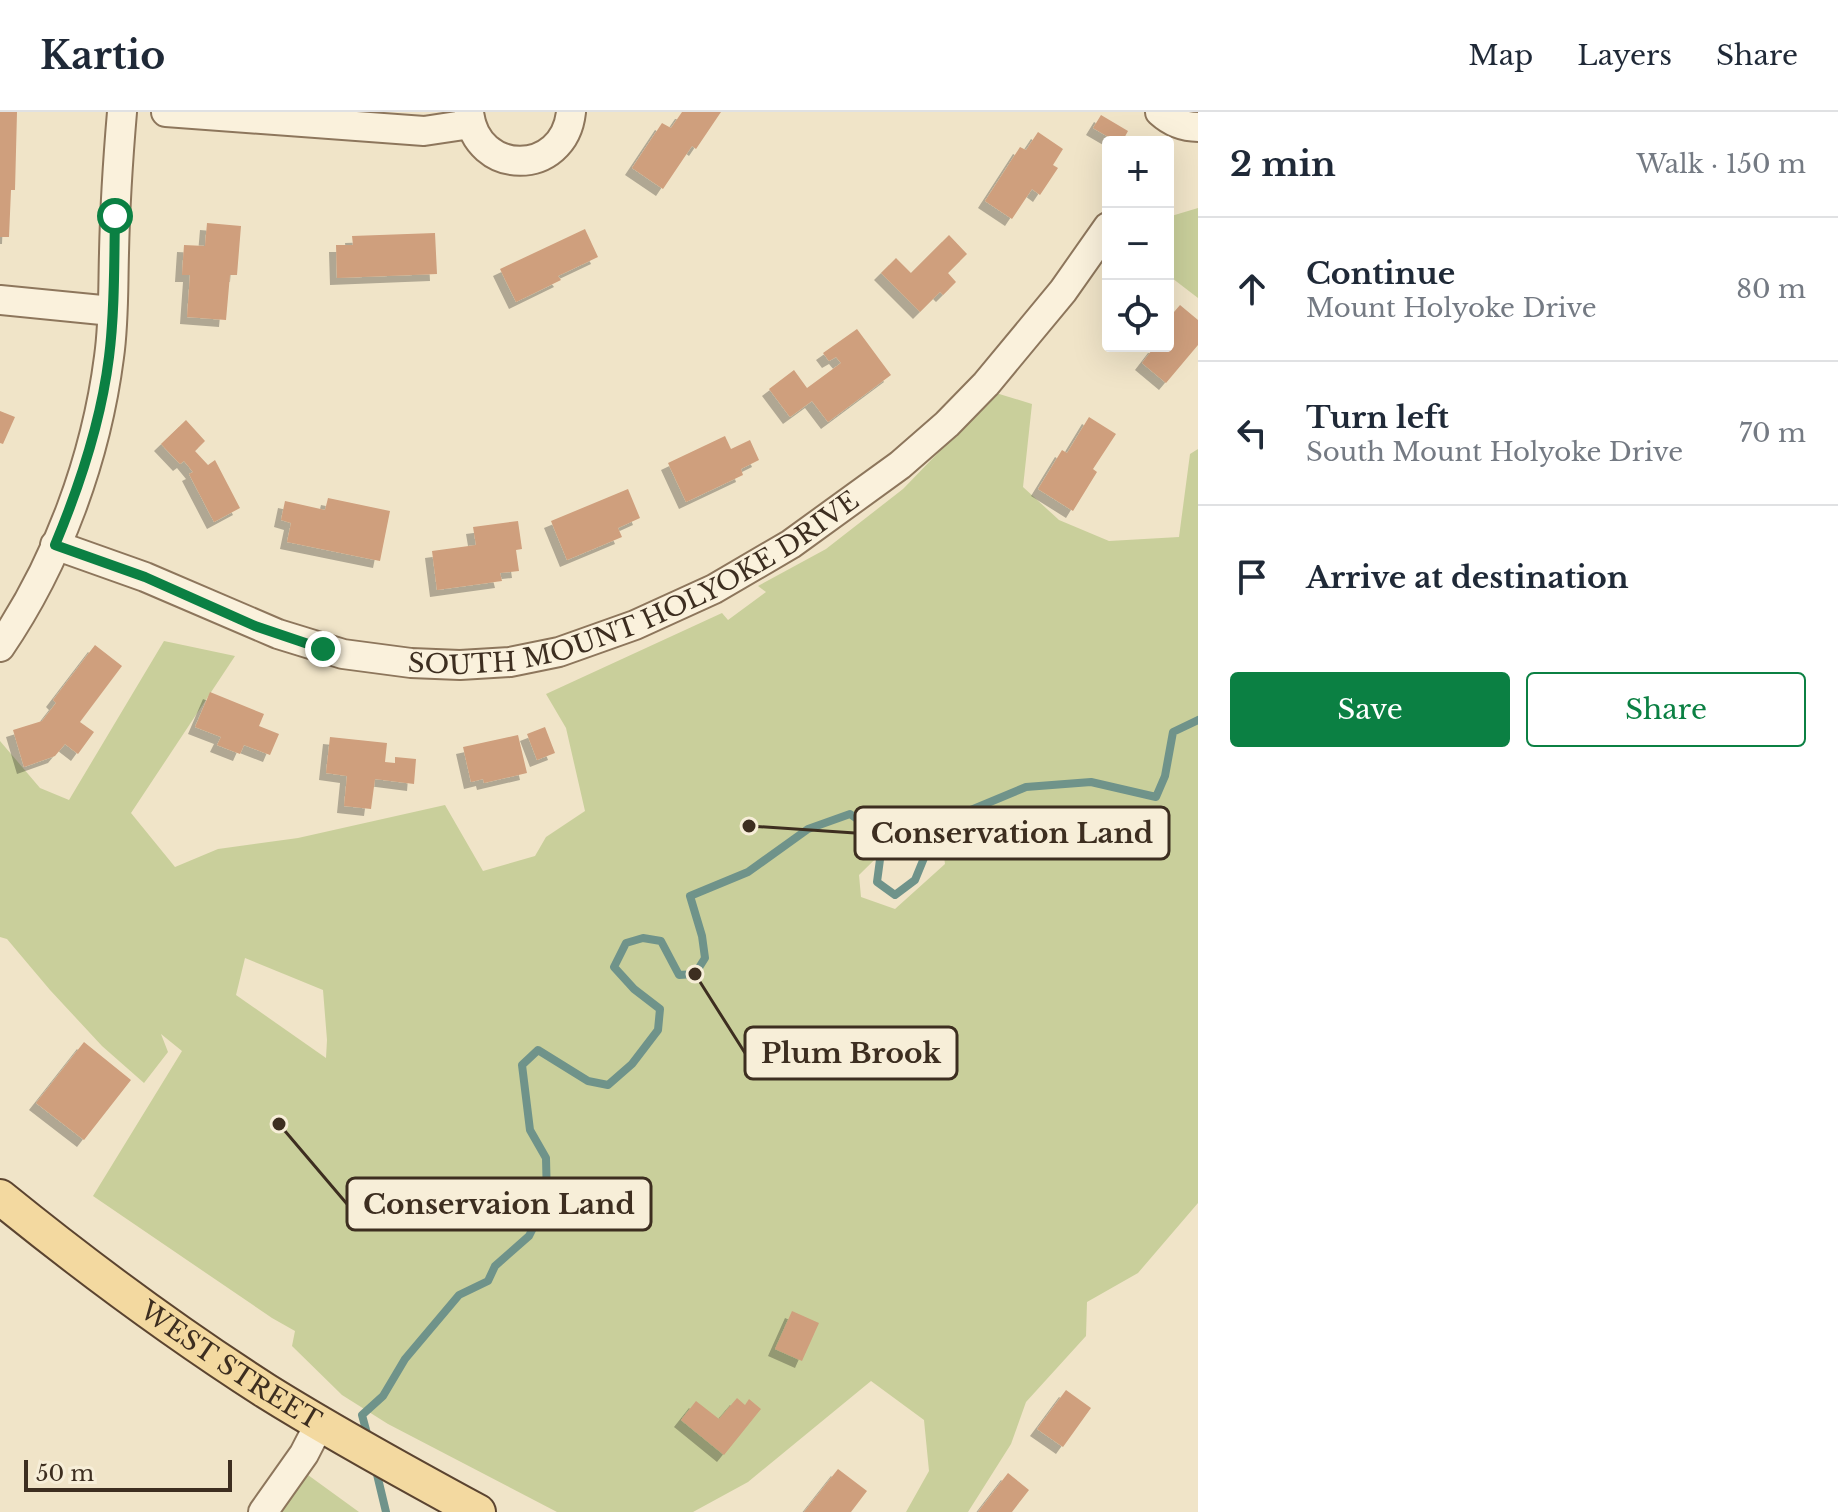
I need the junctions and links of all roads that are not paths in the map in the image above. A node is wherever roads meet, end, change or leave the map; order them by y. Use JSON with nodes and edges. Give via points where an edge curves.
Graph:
{"nodes":[{"id":1,"x":122,"y":112,"type":"edge"},
{"id":2,"x":166,"y":112,"type":"edge"},
{"id":3,"x":571,"y":112,"type":"edge"},
{"id":4,"x":470,"y":118,"type":"edge"},
{"id":5,"x":1102,"y":236,"type":"edge"},
{"id":6,"x":0,"y":300,"type":"edge"},
{"id":7,"x":112,"y":311,"type":"junction"},
{"id":8,"x":55,"y":545,"type":"junction"},
{"id":9,"x":0,"y":647,"type":"edge"},
{"id":10,"x":0,"y":1197,"type":"edge"},
{"id":11,"x":320,"y":1423,"type":"junction"},
{"id":12,"x":263,"y":1512,"type":"edge"},
{"id":13,"x":478,"y":1512,"type":"edge"}],
"edges":[{"from":1,"to":7,"type":"street"},
{"from":2,"to":4,"type":"street","via":[[424,131]]},
{"from":3,"to":4,"type":"street","via":[[556,146],[525,161],[492,152],[477,137]]},
{"from":5,"to":8,"type":"street","name":"SOUTH MOUNT HOLYOKE DRIVE","via":[[986,384],[891,472],[791,544],[714,589],[559,652],[460,665],[343,654],[255,626],[145,577]]},
{"from":6,"to":7,"type":"street"},
{"from":7,"to":8,"type":"street","via":[[110,355],[93,435]]},
{"from":8,"to":9,"type":"street"},
{"from":10,"to":11,"type":"main road","name":"WEST STREET","via":[[180,1333]]},
{"from":11,"to":12,"type":"street"},
{"from":11,"to":13,"type":"main road","name":"WEST STREET"}]}
